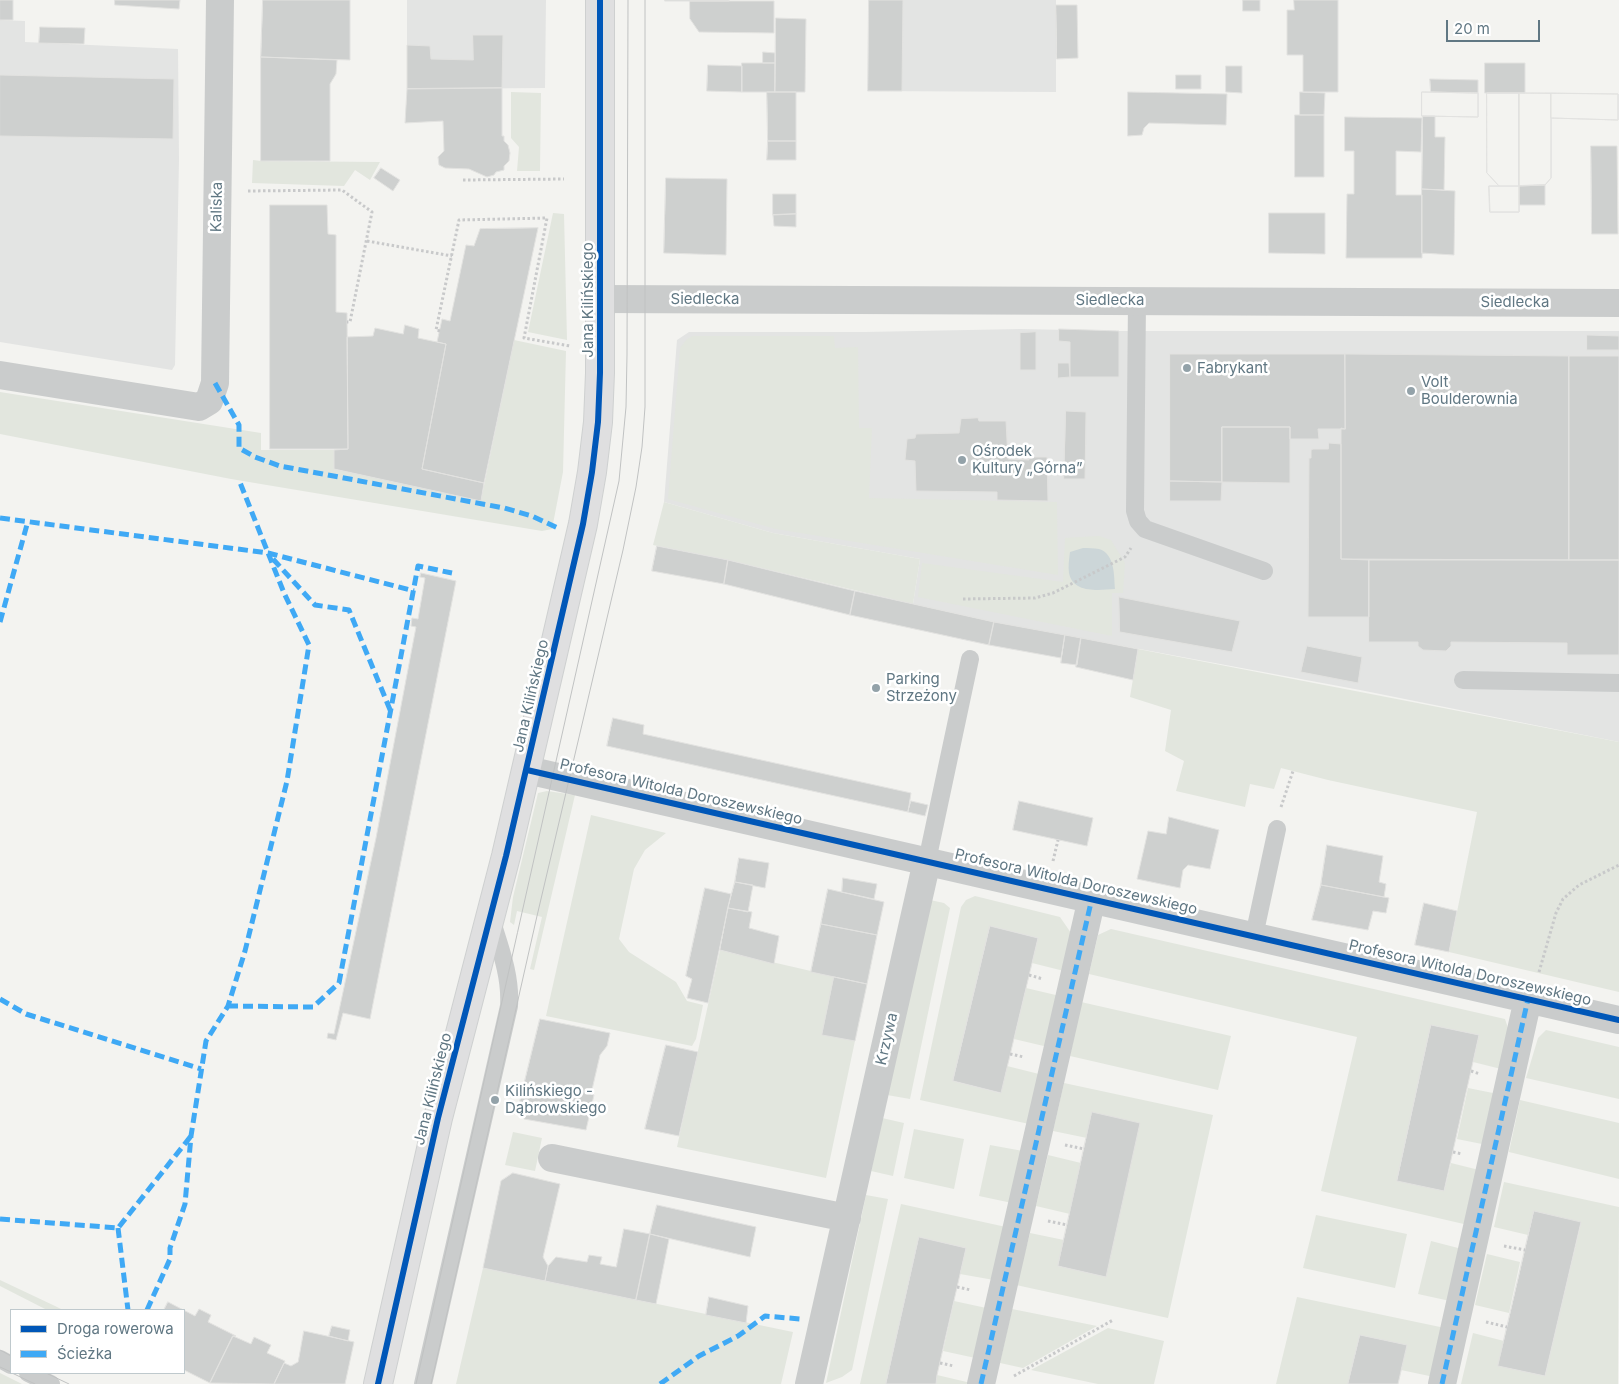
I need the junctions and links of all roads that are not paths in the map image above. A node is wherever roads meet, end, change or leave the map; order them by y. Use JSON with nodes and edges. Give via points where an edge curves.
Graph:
{"nodes":[{"id":1,"x":220,"y":0,"type":"edge"},
{"id":2,"x":600,"y":0,"type":"edge"},
{"id":3,"x":600,"y":299,"type":"junction"},
{"id":4,"x":1137,"y":301,"type":"junction"},
{"id":5,"x":1619,"y":302,"type":"edge"},
{"id":6,"x":0,"y":375,"type":"edge"},
{"id":7,"x":1264,"y":571,"type":"dead end"},
{"id":8,"x":970,"y":659,"type":"dead end"},
{"id":9,"x":1463,"y":680,"type":"dead end"},
{"id":10,"x":1619,"y":683,"type":"edge"},
{"id":11,"x":527,"y":770,"type":"junction"},
{"id":12,"x":1277,"y":830,"type":"road end"},
{"id":13,"x":927,"y":861,"type":"junction"},
{"id":14,"x":1092,"y":898,"type":"junction"},
{"id":15,"x":491,"y":916,"type":"junction"},
{"id":16,"x":1254,"y":936,"type":"junction"},
{"id":17,"x":1528,"y":999,"type":"junction"},
{"id":18,"x":1619,"y":1020,"type":"edge"},
{"id":19,"x":552,"y":1158,"type":"dead end"},
{"id":20,"x":847,"y":1218,"type":"junction"},
{"id":21,"x":30,"y":1374,"type":"edge"},
{"id":22,"x":51,"y":1384,"type":"edge"},
{"id":23,"x":378,"y":1384,"type":"edge"},
{"id":24,"x":423,"y":1384,"type":"edge"},
{"id":25,"x":809,"y":1384,"type":"edge"},
{"id":26,"x":981,"y":1384,"type":"edge"},
{"id":27,"x":1442,"y":1384,"type":"edge"}],
"edges":[{"from":1,"to":6,"type":"street","name":"Kaliska","via":[[215,383],[208,401],[199,407]]},
{"from":2,"to":3,"type":"street","name":"Jana Kilińskiego"},
{"from":3,"to":4,"type":"street","name":"Siedlecka"},
{"from":3,"to":11,"type":"street","name":"Jana Kilińskiego","via":[[598,422],[592,472]]},
{"from":4,"to":5,"type":"street","name":"Siedlecka"},
{"from":4,"to":7,"type":"lane","via":[[1135,511],[1138,521],[1145,529]]},
{"from":8,"to":13,"type":"lane"},
{"from":9,"to":10,"type":"lane"},
{"from":11,"to":13,"type":"street","name":"Profesora Witolda Doroszewskiego"},
{"from":11,"to":15,"type":"street","name":"Jana Kilińskiego"},
{"from":12,"to":16,"type":"lane"},
{"from":13,"to":14,"type":"street","name":"Profesora Witolda Doroszewskiego"},
{"from":13,"to":20,"type":"street","name":"Krzywa"},
{"from":14,"to":16,"type":"street","name":"Profesora Witolda Doroszewskiego"},
{"from":14,"to":26,"type":"street"},
{"from":15,"to":23,"type":"street","name":"Jana Kilińskiego","via":[[438,1118]]},
{"from":15,"to":24,"type":"lane","via":[[508,977],[509,1006]]},
{"from":16,"to":17,"type":"street","name":"Profesora Witolda Doroszewskiego"},
{"from":17,"to":18,"type":"street","name":"Profesora Witolda Doroszewskiego"},
{"from":17,"to":27,"type":"street"},
{"from":19,"to":20,"type":"street"},
{"from":20,"to":25,"type":"street","name":"Krzywa"},
{"from":21,"to":22,"type":"lane"}]}
